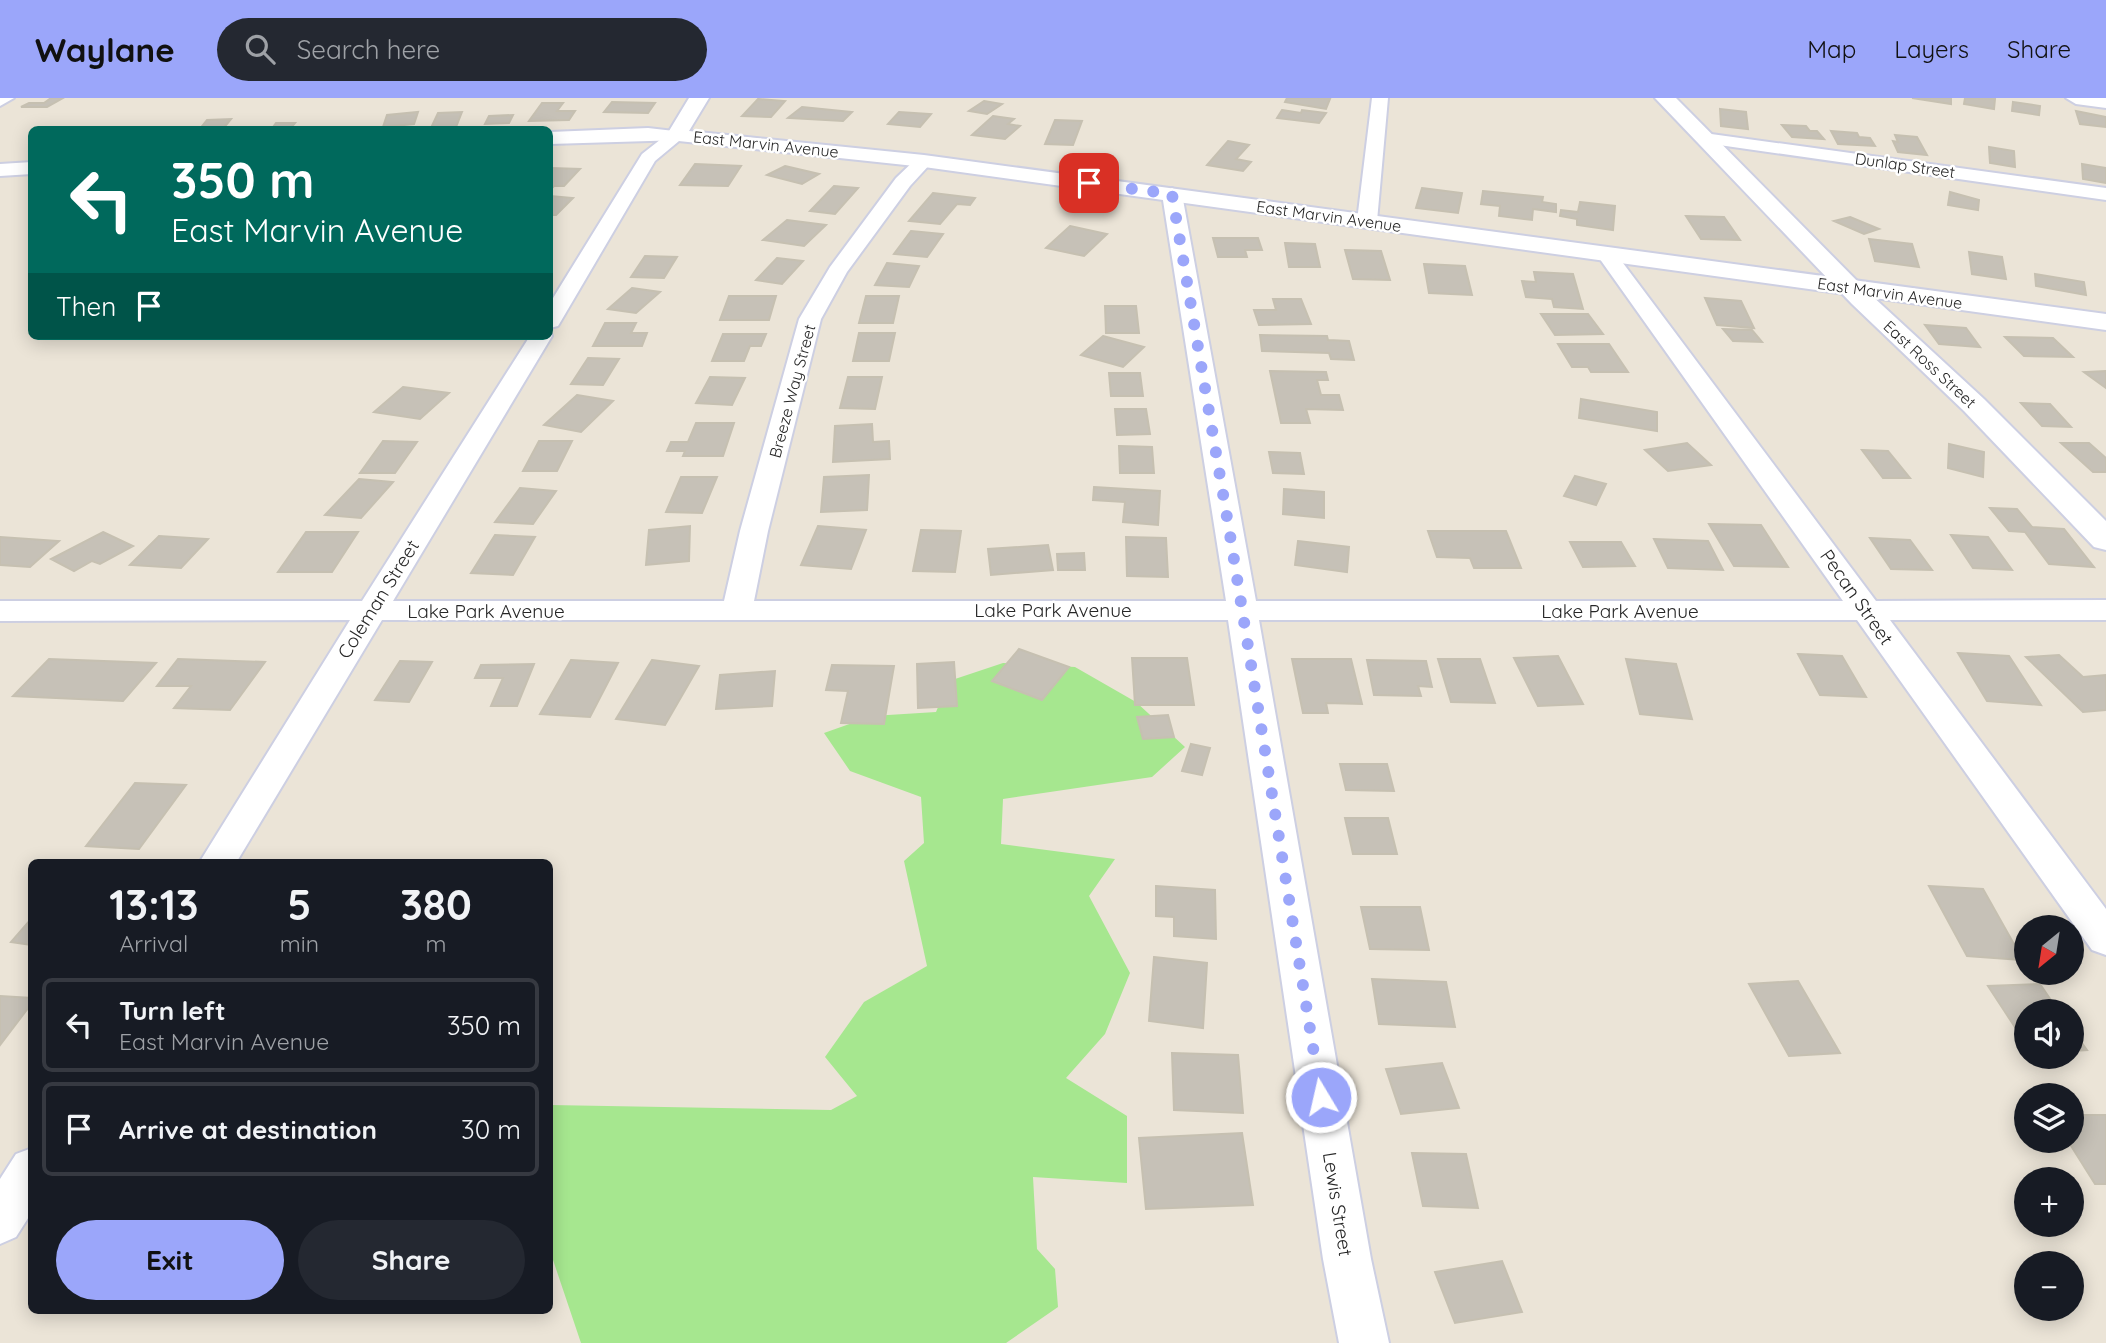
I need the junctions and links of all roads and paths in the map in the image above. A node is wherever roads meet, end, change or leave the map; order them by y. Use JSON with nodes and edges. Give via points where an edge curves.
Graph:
{"nodes":[{"id":1,"x":6,"y":98,"type":"edge"},
{"id":2,"x":699,"y":98,"type":"edge"},
{"id":3,"x":1380,"y":98,"type":"edge"},
{"id":4,"x":1665,"y":98,"type":"edge"},
{"id":5,"x":2076,"y":98,"type":"edge"},
{"id":6,"x":0,"y":101,"type":"edge"},
{"id":7,"x":2106,"y":102,"type":"edge"},
{"id":8,"x":676,"y":136,"type":"junction"},
{"id":9,"x":553,"y":138,"type":"edge"},
{"id":10,"x":1704,"y":138,"type":"junction"},
{"id":11,"x":924,"y":161,"type":"junction"},
{"id":12,"x":28,"y":168,"type":"edge"},
{"id":13,"x":0,"y":170,"type":"edge"},
{"id":14,"x":1172,"y":194,"type":"junction"},
{"id":15,"x":2106,"y":194,"type":"edge"},
{"id":16,"x":1367,"y":221,"type":"junction"},
{"id":17,"x":1607,"y":254,"type":"junction"},
{"id":18,"x":1851,"y":288,"type":"junction"},
{"id":19,"x":553,"y":316,"type":"edge"},
{"id":20,"x":2106,"y":322,"type":"edge"},
{"id":21,"x":539,"y":340,"type":"edge"},
{"id":22,"x":2106,"y":540,"type":"edge"},
{"id":23,"x":1240,"y":610,"type":"junction"},
{"id":24,"x":1865,"y":610,"type":"junction"},
{"id":25,"x":2106,"y":610,"type":"edge"},
{"id":26,"x":0,"y":611,"type":"edge"},
{"id":27,"x":370,"y":611,"type":"junction"},
{"id":28,"x":737,"y":611,"type":"junction"},
{"id":29,"x":220,"y":859,"type":"edge"},
{"id":30,"x":2106,"y":939,"type":"edge"},
{"id":31,"x":28,"y":1176,"type":"edge"},
{"id":32,"x":0,"y":1221,"type":"edge"},
{"id":33,"x":1364,"y":1343,"type":"edge"}],
"edges":[{"from":1,"to":6,"type":"street"},
{"from":2,"to":8,"type":"main road"},
{"from":3,"to":16,"type":"street"},
{"from":4,"to":10,"type":"main road","name":"East Ross Street"},
{"from":5,"to":7,"type":"main road"},
{"from":8,"to":9,"type":"main road","name":"East Marvin Avenue"},
{"from":8,"to":11,"type":"main road","name":"East Marvin Avenue"},
{"from":8,"to":19,"type":"street","via":[[649,158]]},
{"from":10,"to":15,"type":"street","name":"Dunlap Street"},
{"from":10,"to":18,"type":"main road","name":"East Ross Street"},
{"from":11,"to":14,"type":"main road","name":"East Marvin Avenue"},
{"from":11,"to":28,"type":"street","name":"Breeze Way Street","via":[[836,271],[810,319]]},
{"from":12,"to":13,"type":"main road"},
{"from":14,"to":16,"type":"main road","name":"East Marvin Avenue"},
{"from":14,"to":23,"type":"street","name":"Lewis Street"},
{"from":16,"to":17,"type":"main road","name":"East Marvin Avenue"},
{"from":17,"to":18,"type":"main road","name":"East Marvin Avenue"},
{"from":17,"to":24,"type":"street","name":"Pecan Street"},
{"from":18,"to":20,"type":"main road","name":"East Marvin Avenue"},
{"from":18,"to":22,"type":"main road","name":"East Ross Street"},
{"from":21,"to":27,"type":"street","name":"Coleman Street"},
{"from":23,"to":24,"type":"street","name":"Lake Park Avenue"},
{"from":23,"to":28,"type":"street","name":"Lake Park Avenue"},
{"from":23,"to":33,"type":"street","name":"Lewis Street"},
{"from":24,"to":25,"type":"street","name":"Lake Park Avenue"},
{"from":24,"to":30,"type":"street","name":"Pecan Street"},
{"from":26,"to":27,"type":"street","name":"Lake Park Avenue"},
{"from":27,"to":28,"type":"street","name":"Lake Park Avenue"},
{"from":27,"to":29,"type":"street","name":"Coleman Street"},
{"from":31,"to":32,"type":"street"}]}
